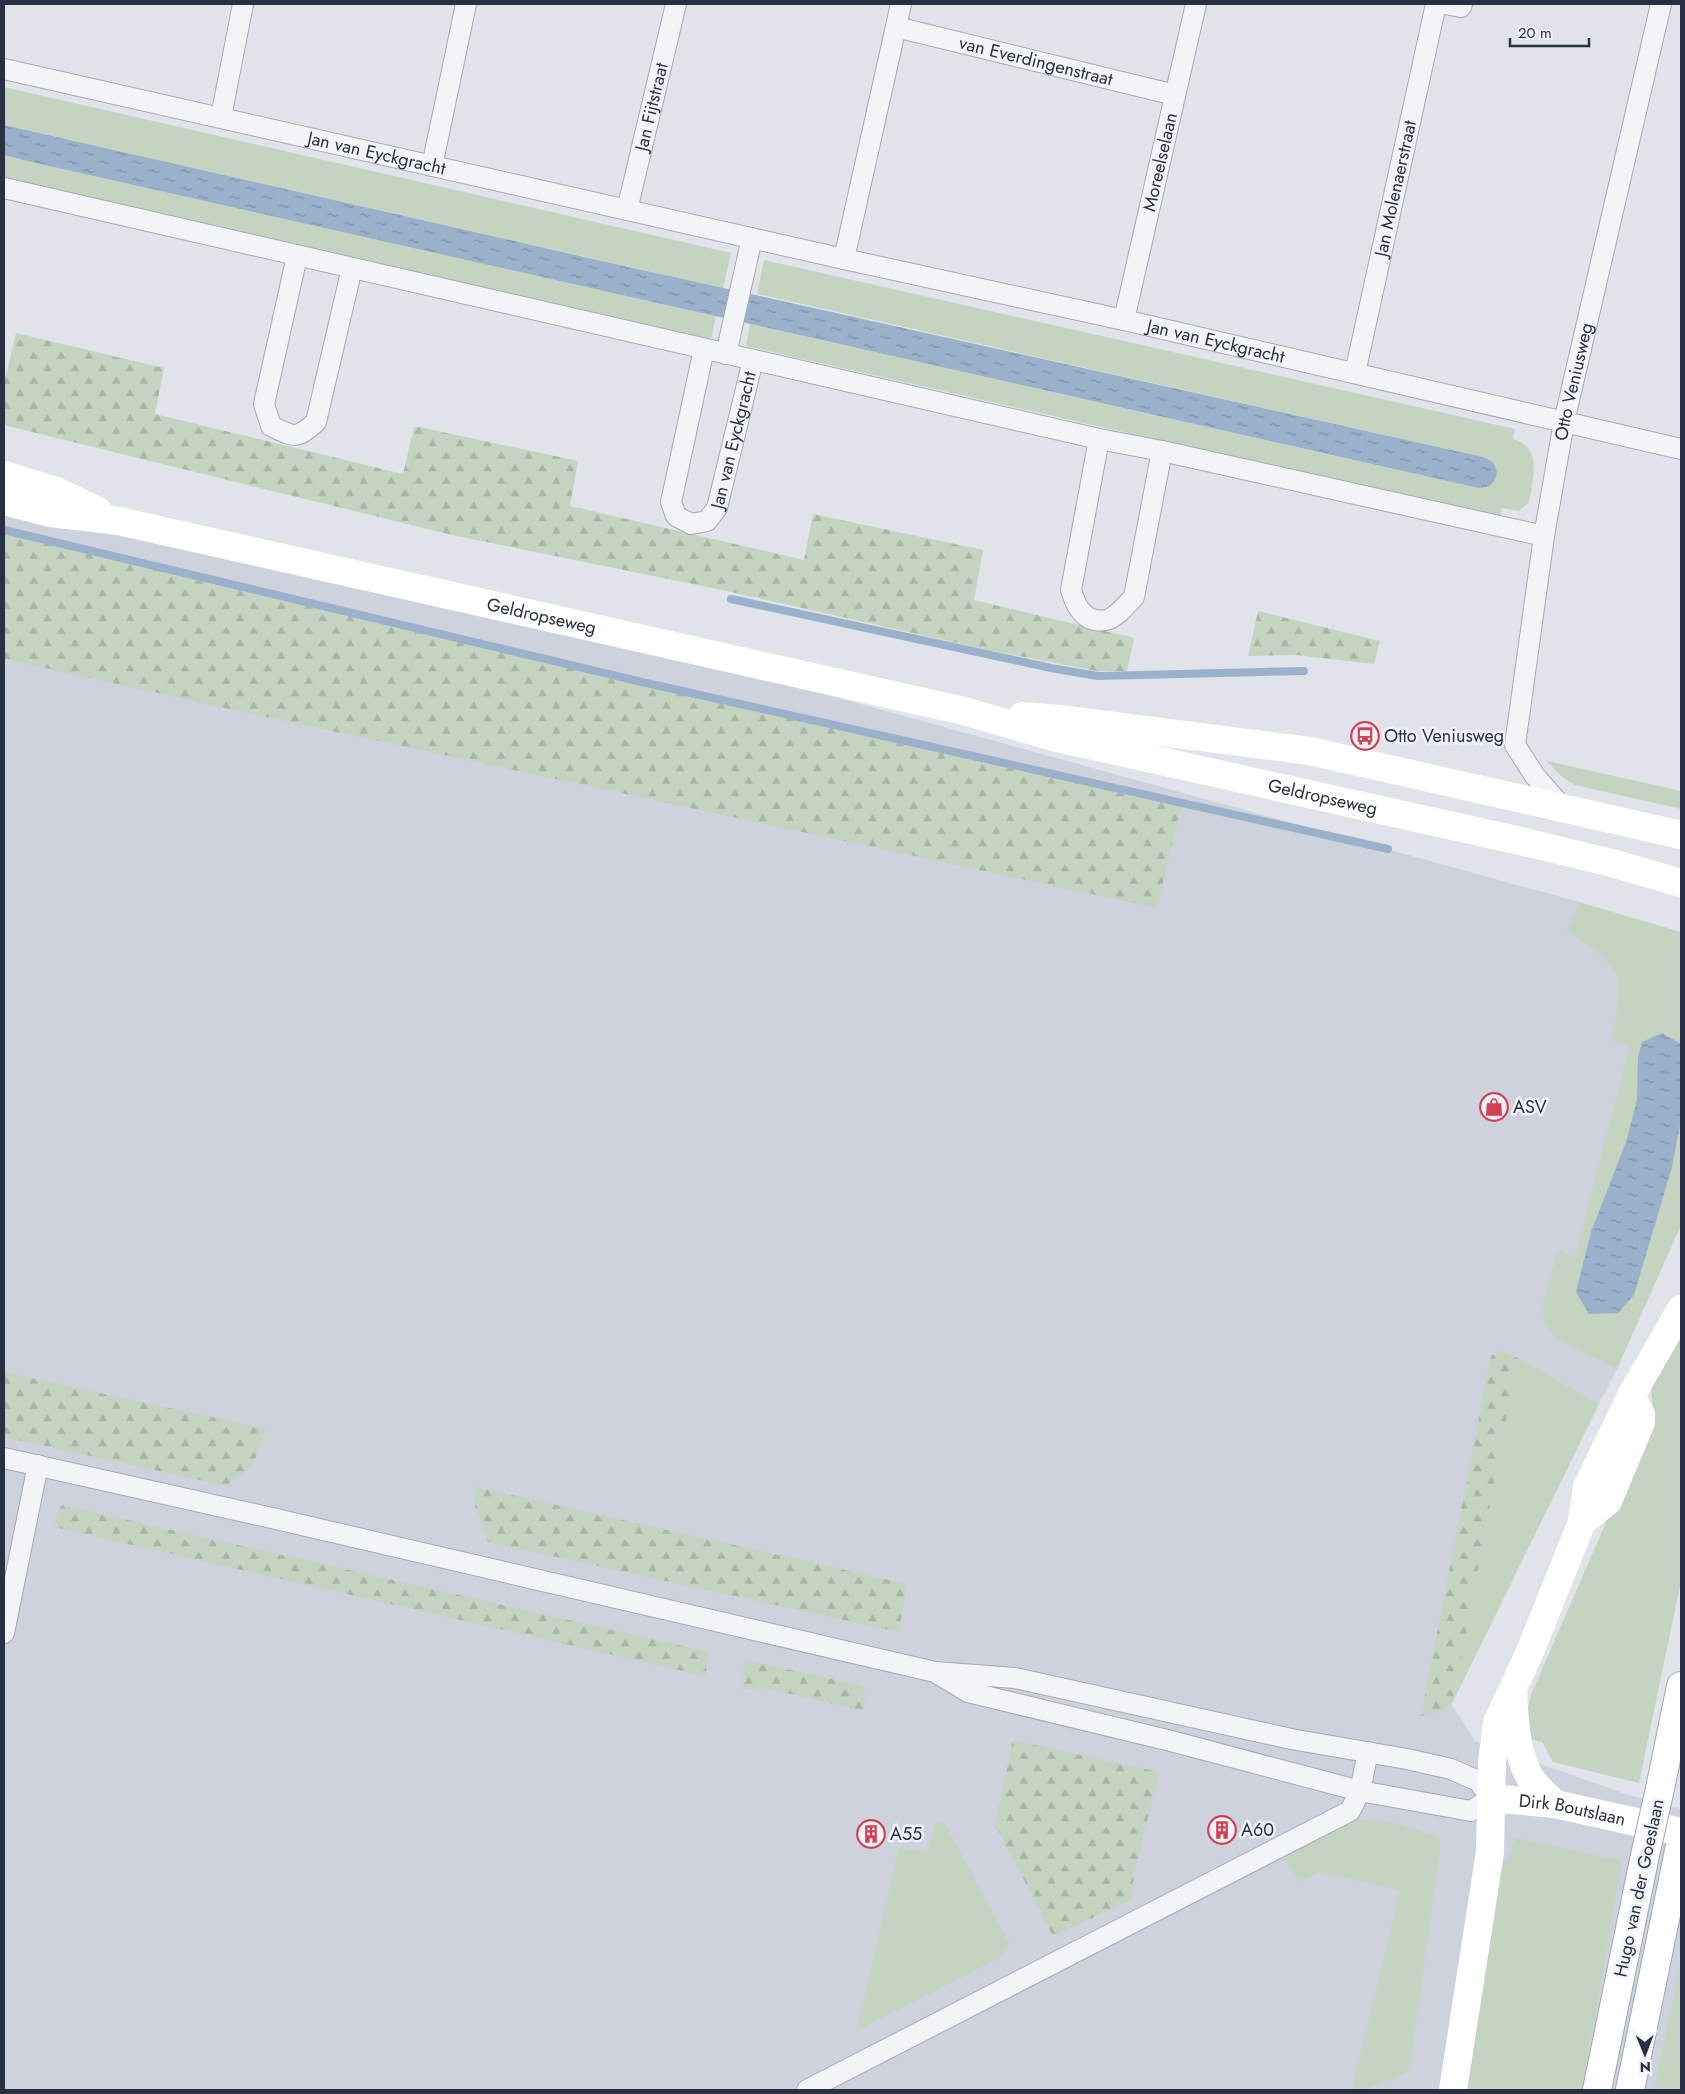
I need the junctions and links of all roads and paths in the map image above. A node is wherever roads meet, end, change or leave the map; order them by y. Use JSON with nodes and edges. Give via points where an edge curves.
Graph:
{"nodes":[{"id":1,"x":243,"y":4,"type":"edge"},
{"id":2,"x":466,"y":4,"type":"edge"},
{"id":3,"x":676,"y":4,"type":"edge"},
{"id":4,"x":901,"y":4,"type":"edge"},
{"id":5,"x":1196,"y":4,"type":"edge"},
{"id":6,"x":1436,"y":4,"type":"edge"},
{"id":7,"x":1446,"y":4,"type":"edge"},
{"id":8,"x":1462,"y":4,"type":"edge"},
{"id":9,"x":1660,"y":4,"type":"edge"},
{"id":10,"x":896,"y":27,"type":"junction"},
{"id":11,"x":4,"y":69,"type":"edge"},
{"id":12,"x":1175,"y":94,"type":"junction"},
{"id":13,"x":221,"y":117,"type":"junction"},
{"id":14,"x":432,"y":166,"type":"junction"},
{"id":15,"x":4,"y":188,"type":"edge"},
{"id":16,"x":627,"y":210,"type":"junction"},
{"id":17,"x":750,"y":247,"type":"junction"},
{"id":18,"x":297,"y":256,"type":"junction"},
{"id":19,"x":844,"y":259,"type":"junction"},
{"id":20,"x":352,"y":268,"type":"junction"},
{"id":21,"x":1124,"y":320,"type":"junction"},
{"id":22,"x":728,"y":346,"type":"junction"},
{"id":23,"x":704,"y":349,"type":"junction"},
{"id":24,"x":752,"y":360,"type":"junction"},
{"id":25,"x":1355,"y":373,"type":"junction"},
{"id":26,"x":1564,"y":422,"type":"junction"},
{"id":27,"x":1099,"y":438,"type":"junction"},
{"id":28,"x":1681,"y":449,"type":"edge"},
{"id":29,"x":1162,"y":450,"type":"junction"},
{"id":30,"x":4,"y":475,"type":"edge"},
{"id":31,"x":4,"y":501,"type":"edge"},
{"id":32,"x":119,"y":521,"type":"junction"},
{"id":33,"x":1544,"y":536,"type":"junction"},
{"id":34,"x":964,"y":711,"type":"junction"},
{"id":35,"x":1564,"y":808,"type":"junction"},
{"id":36,"x":1681,"y":835,"type":"edge"},
{"id":37,"x":1681,"y":883,"type":"edge"},
{"id":38,"x":1681,"y":1309,"type":"edge"},
{"id":39,"x":4,"y":1458,"type":"edge"},
{"id":40,"x":38,"y":1465,"type":"junction"},
{"id":41,"x":4,"y":1633,"type":"edge"},
{"id":42,"x":936,"y":1672,"type":"junction"},
{"id":43,"x":1681,"y":1686,"type":"edge"},
{"id":44,"x":1512,"y":1689,"type":"junction"},
{"id":45,"x":1368,"y":1752,"type":"junction"},
{"id":46,"x":1360,"y":1791,"type":"junction"},
{"id":47,"x":1491,"y":1798,"type":"junction"},
{"id":48,"x":1555,"y":1804,"type":"junction"},
{"id":49,"x":1681,"y":1832,"type":"edge"},
{"id":50,"x":1679,"y":1852,"type":"edge"},
{"id":51,"x":807,"y":2090,"type":"edge"},
{"id":52,"x":1452,"y":2090,"type":"edge"},
{"id":53,"x":1597,"y":2090,"type":"edge"},
{"id":54,"x":1630,"y":2090,"type":"edge"}],
"edges":[{"from":1,"to":13,"type":"street"},
{"from":2,"to":14,"type":"street"},
{"from":3,"to":16,"type":"street","name":"Jan Fijtstraat"},
{"from":4,"to":10,"type":"street"},
{"from":5,"to":12,"type":"street","name":"Moreelselaan"},
{"from":6,"to":25,"type":"street","name":"Jan Molenaerstraat"},
{"from":7,"to":8,"type":"street","via":[[1461,7]]},
{"from":9,"to":26,"type":"street","name":"Otto Veniusweg"},
{"from":10,"to":12,"type":"street","name":"van Everdingenstraat"},
{"from":10,"to":19,"type":"street"},
{"from":11,"to":13,"type":"street","name":"Jan van Eyckgracht"},
{"from":12,"to":21,"type":"street","name":"Moreelselaan"},
{"from":13,"to":14,"type":"street","name":"Jan van Eyckgracht"},
{"from":14,"to":16,"type":"street","name":"Jan van Eyckgracht"},
{"from":15,"to":18,"type":"street","name":"Jan van Eyckgracht"},
{"from":16,"to":17,"type":"street","name":"Jan van Eyckgracht"},
{"from":17,"to":19,"type":"street","name":"Jan van Eyckgracht"},
{"from":17,"to":22,"type":"street"},
{"from":18,"to":20,"type":"street","name":"Jan van Eyckgracht"},
{"from":18,"to":20,"type":"street","via":[[264,404],[271,426],[289,435],[300,435],[316,422]]},
{"from":19,"to":21,"type":"street","name":"Jan van Eyckgracht"},
{"from":20,"to":23,"type":"street","name":"Jan van Eyckgracht"},
{"from":21,"to":25,"type":"street","name":"Jan van Eyckgracht"},
{"from":22,"to":23,"type":"street","name":"Jan van Eyckgracht"},
{"from":22,"to":24,"type":"street","name":"Jan van Eyckgracht"},
{"from":23,"to":24,"type":"street","name":"Jan van Eyckgracht","via":[[671,502],[676,516],[691,524],[707,521],[717,508]]},
{"from":24,"to":27,"type":"street","name":"Jan van Eyckgracht"},
{"from":25,"to":26,"type":"street","name":"Jan van Eyckgracht"},
{"from":26,"to":28,"type":"street","name":"Jan van Eyckgracht"},
{"from":26,"to":33,"type":"street","name":"Otto Veniusweg"},
{"from":27,"to":29,"type":"street","name":"Jan van Eyckgracht"},
{"from":27,"to":29,"type":"street","via":[[1071,590],[1077,608],[1089,618],[1107,620],[1134,597]]},
{"from":29,"to":33,"type":"street","name":"Jan van Eyckgracht"},
{"from":30,"to":32,"type":"main road","name":"Geldropseweg","via":[[56,491]]},
{"from":31,"to":32,"type":"main road","name":"Geldropseweg","via":[[50,513]]},
{"from":32,"to":34,"type":"main road","name":"Geldropseweg"},
{"from":33,"to":35,"type":"street","name":"Otto Veniusweg","via":[[1515,745],[1534,776]]},
{"from":34,"to":35,"type":"main road","name":"Geldropseweg","via":[[1060,719],[1310,751]]},
{"from":34,"to":37,"type":"main road","name":"Geldropseweg","via":[[1057,738],[1516,840]]},
{"from":35,"to":36,"type":"main road","name":"Geldropseweg"},
{"from":38,"to":44,"type":"main road","via":[[1631,1396],[1587,1487],[1582,1522]]},
{"from":39,"to":40,"type":"street"},
{"from":40,"to":41,"type":"street"},
{"from":40,"to":42,"type":"street"},
{"from":42,"to":45,"type":"street","via":[[1015,1678]]},
{"from":42,"to":46,"type":"street","via":[[968,1692]]},
{"from":43,"to":53,"type":"main road","name":"Hugo van der Goeslaan","bridge":true},
{"from":44,"to":47,"type":"main road","via":[[1497,1723]]},
{"from":44,"to":48,"type":"main road","via":[[1515,1722],[1526,1770]]},
{"from":45,"to":46,"type":"street"},
{"from":45,"to":47,"type":"street","via":[[1451,1769],[1478,1781]]},
{"from":46,"to":47,"type":"street","via":[[1471,1811]]},
{"from":46,"to":51,"type":"street","via":[[1350,1811]]},
{"from":47,"to":48,"type":"main road","name":"Dirk Boutslaan"},
{"from":47,"to":52,"type":"main road","via":[[1490,1852]]},
{"from":48,"to":49,"type":"main road","name":"Dirk Boutslaan"},
{"from":50,"to":54,"type":"main road","name":"Hugo van der Goeslaan"}]}
